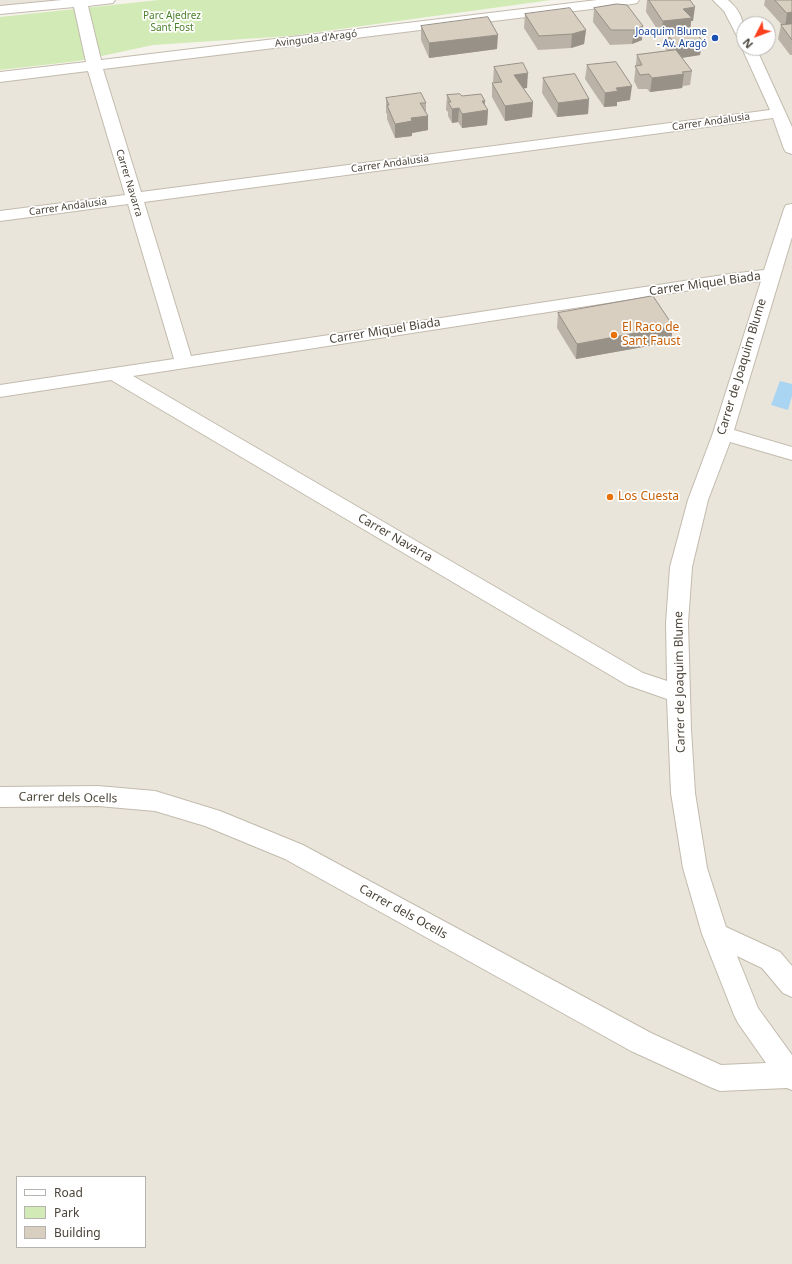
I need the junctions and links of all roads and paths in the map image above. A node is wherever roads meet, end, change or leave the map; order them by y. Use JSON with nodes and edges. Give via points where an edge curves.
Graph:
{"nodes":[{"id":1,"x":108,"y":0,"type":"edge"},
{"id":2,"x":632,"y":0,"type":"edge"},
{"id":3,"x":720,"y":0,"type":"edge"},
{"id":4,"x":80,"y":3,"type":"junction"},
{"id":5,"x":0,"y":10,"type":"edge"},
{"id":6,"x":736,"y":21,"type":"edge"},
{"id":7,"x":753,"y":56,"type":"edge"},
{"id":8,"x":94,"y":66,"type":"junction"},
{"id":9,"x":0,"y":77,"type":"edge"},
{"id":10,"x":779,"y":113,"type":"junction"},
{"id":11,"x":792,"y":148,"type":"edge"},
{"id":12,"x":134,"y":198,"type":"junction"},
{"id":13,"x":792,"y":209,"type":"edge"},
{"id":14,"x":0,"y":216,"type":"edge"},
{"id":15,"x":770,"y":275,"type":"junction"},
{"id":16,"x":184,"y":362,"type":"junction"},
{"id":17,"x":115,"y":374,"type":"junction"},
{"id":18,"x":0,"y":391,"type":"edge"},
{"id":19,"x":723,"y":433,"type":"junction"},
{"id":20,"x":792,"y":454,"type":"edge"},
{"id":21,"x":679,"y":694,"type":"junction"},
{"id":22,"x":0,"y":797,"type":"edge"},
{"id":23,"x":715,"y":934,"type":"junction"},
{"id":24,"x":792,"y":985,"type":"edge"},
{"id":25,"x":791,"y":1076,"type":"edge"}],
"edges":[{"from":1,"to":4,"type":"street"},
{"from":2,"to":8,"type":"street","name":"Avinguda d'Aragó"},
{"from":3,"to":6,"type":"street","via":[[730,9]]},
{"from":4,"to":5,"type":"street"},
{"from":4,"to":8,"type":"street","name":"Carrer Navarra"},
{"from":7,"to":10,"type":"street"},
{"from":8,"to":9,"type":"street","name":"Avinguda d'Aragó"},
{"from":8,"to":12,"type":"street","name":"Carrer Navarra"},
{"from":10,"to":11,"type":"street"},
{"from":10,"to":12,"type":"street","name":"Carrer Andalusia"},
{"from":12,"to":14,"type":"street","name":"Carrer Andalusia"},
{"from":12,"to":16,"type":"street","name":"Carrer Navarra"},
{"from":13,"to":15,"type":"street","name":"Carrer de Joaquim Blume"},
{"from":15,"to":16,"type":"street","name":"Carrer Miquel Biada"},
{"from":15,"to":19,"type":"street","name":"Carrer de Joaquim Blume"},
{"from":16,"to":17,"type":"street","name":"Carrer Miquel Biada"},
{"from":17,"to":18,"type":"street","name":"Carrer Miquel Biada"},
{"from":17,"to":21,"type":"street","name":"Carrer Navarra","via":[[635,679]]},
{"from":19,"to":20,"type":"street"},
{"from":19,"to":21,"type":"street","name":"Carrer de Joaquim Blume","via":[[698,500],[681,567],[676,623]]},
{"from":21,"to":23,"type":"street","name":"Carrer de Joaquim Blume","via":[[683,793],[696,868]]},
{"from":22,"to":25,"type":"street","name":"Carrer dels Ocells","via":[[98,796],[155,801],[212,818],[294,852],[641,1042],[720,1078]]},
{"from":23,"to":24,"type":"street","via":[[771,960]]},
{"from":23,"to":25,"type":"street","name":"Carrer de Joaquim Blume","via":[[746,1015]]}]}
